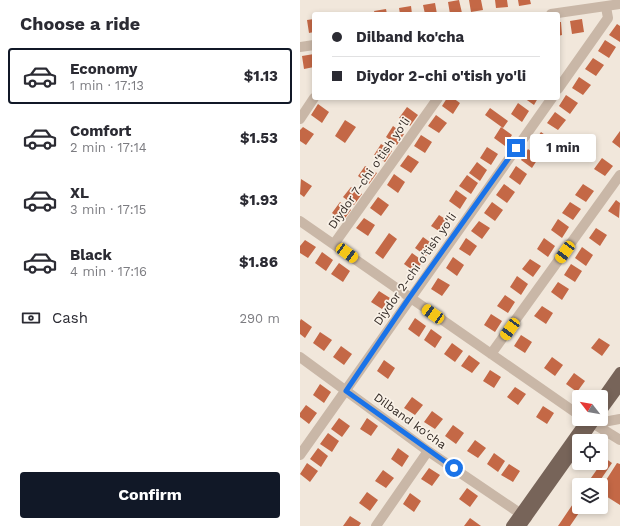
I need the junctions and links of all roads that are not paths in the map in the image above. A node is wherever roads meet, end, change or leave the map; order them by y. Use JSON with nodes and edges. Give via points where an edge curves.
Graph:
{"nodes":[{"id":1,"x":620,"y":4,"type":"edge"},
{"id":2,"x":606,"y":7,"type":"junction"},
{"id":3,"x":560,"y":13,"type":"edge"},
{"id":4,"x":312,"y":45,"type":"edge"},
{"id":5,"x":300,"y":47,"type":"edge"},
{"id":6,"x":560,"y":86,"type":"edge"},
{"id":7,"x":313,"y":100,"type":"edge"},
{"id":8,"x":437,"y":100,"type":"edge"},
{"id":9,"x":551,"y":100,"type":"edge"},
{"id":10,"x":300,"y":119,"type":"edge"},
{"id":11,"x":620,"y":175,"type":"edge"},
{"id":12,"x":300,"y":221,"type":"edge"},
{"id":13,"x":334,"y":244,"type":"junction"},
{"id":14,"x":409,"y":298,"type":"junction"},
{"id":15,"x":491,"y":354,"type":"junction"},
{"id":16,"x":300,"y":357,"type":"edge"},
{"id":17,"x":620,"y":372,"type":"edge"},
{"id":18,"x":620,"y":386,"type":"edge"},
{"id":19,"x":607,"y":390,"type":"edge"},
{"id":20,"x":346,"y":391,"type":"junction"},
{"id":21,"x":608,"y":402,"type":"edge"},
{"id":22,"x":572,"y":408,"type":"edge"},
{"id":23,"x":608,"y":419,"type":"edge"},
{"id":24,"x":620,"y":419,"type":"edge"},
{"id":25,"x":583,"y":426,"type":"edge"},
{"id":26,"x":599,"y":426,"type":"edge"},
{"id":27,"x":620,"y":440,"type":"edge"},
{"id":28,"x":428,"y":450,"type":"junction"},
{"id":29,"x":572,"y":453,"type":"edge"},
{"id":30,"x":300,"y":455,"type":"edge"},
{"id":31,"x":523,"y":519,"type":"edge"},
{"id":32,"x":376,"y":526,"type":"edge"},
{"id":33,"x":511,"y":526,"type":"edge"}],
"edges":[{"from":1,"to":2,"type":"street"},
{"from":2,"to":3,"type":"street"},
{"from":2,"to":6,"type":"street","via":[[608,18]]},
{"from":4,"to":5,"type":"street"},
{"from":7,"to":10,"type":"street"},
{"from":8,"to":13,"type":"street","name":"Diydor 7-chi o'tish yo'li"},
{"from":9,"to":14,"type":"street","name":"Diydor 2-chi o'tish yo'li"},
{"from":11,"to":15,"type":"street"},
{"from":12,"to":13,"type":"street"},
{"from":13,"to":14,"type":"street"},
{"from":14,"to":15,"type":"street"},
{"from":14,"to":20,"type":"street","name":"Diydor 2-chi o'tish yo'li"},
{"from":15,"to":22,"type":"street"},
{"from":16,"to":20,"type":"street","name":"Dilband ko'cha"},
{"from":17,"to":19,"type":"main road"},
{"from":18,"to":21,"type":"main road"},
{"from":20,"to":28,"type":"street","name":"Dilband ko'cha"},
{"from":20,"to":30,"type":"street","name":"Diydor 2-chi o'tish yo'li"},
{"from":23,"to":24,"type":"street"},
{"from":25,"to":31,"type":"main road"},
{"from":26,"to":27,"type":"street"},
{"from":28,"to":31,"type":"street","name":"Dilband ko'cha"},
{"from":28,"to":32,"type":"street"},
{"from":29,"to":31,"type":"main road"},
{"from":31,"to":33,"type":"main road"}]}
